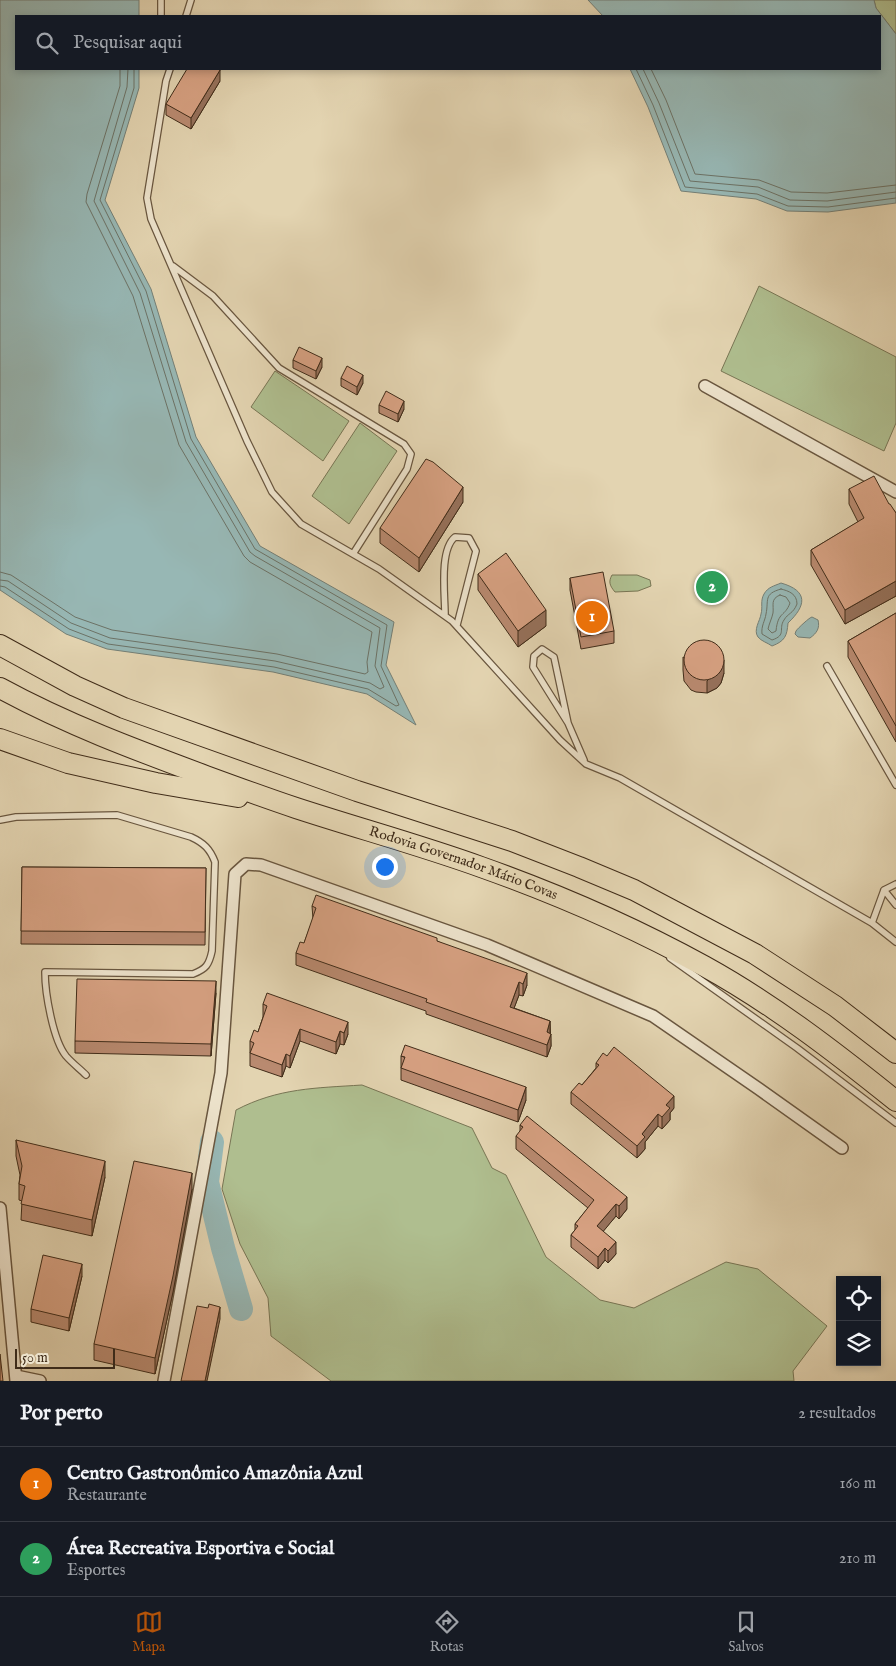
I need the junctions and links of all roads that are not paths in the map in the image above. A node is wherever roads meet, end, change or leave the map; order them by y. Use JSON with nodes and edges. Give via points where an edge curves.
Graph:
{"nodes":[{"id":1,"x":161,"y":0,"type":"edge"},
{"id":2,"x":191,"y":0,"type":"edge"},
{"id":3,"x":161,"y":15,"type":"edge"},
{"id":4,"x":186,"y":15,"type":"edge"},
{"id":5,"x":164,"y":70,"type":"edge"},
{"id":6,"x":170,"y":70,"type":"edge"},
{"id":7,"x":166,"y":81,"type":"junction"},
{"id":8,"x":171,"y":265,"type":"junction"},
{"id":9,"x":705,"y":386,"type":"dead end"},
{"id":10,"x":896,"y":492,"type":"edge"},
{"id":11,"x":354,"y":554,"type":"junction"},
{"id":12,"x":445,"y":615,"type":"junction"},
{"id":13,"x":457,"y":625,"type":"junction"},
{"id":14,"x":0,"y":645,"type":"edge"},
{"id":15,"x":827,"y":666,"type":"dead end"},
{"id":16,"x":0,"y":688,"type":"edge"},
{"id":17,"x":568,"y":723,"type":"junction"},
{"id":18,"x":1,"y":740,"type":"edge"},
{"id":19,"x":586,"y":764,"type":"junction"},
{"id":20,"x":896,"y":785,"type":"edge"},
{"id":21,"x":293,"y":807,"type":"junction"},
{"id":22,"x":0,"y":820,"type":"edge"},
{"id":23,"x":896,"y":884,"type":"edge"},
{"id":24,"x":884,"y":890,"type":"junction"},
{"id":25,"x":896,"y":905,"type":"edge"},
{"id":26,"x":872,"y":922,"type":"junction"},
{"id":27,"x":632,"y":930,"type":"junction"},
{"id":28,"x":896,"y":942,"type":"edge"},
{"id":29,"x":896,"y":1053,"type":"edge"},
{"id":30,"x":86,"y":1075,"type":"dead end"},
{"id":31,"x":896,"y":1101,"type":"edge"},
{"id":32,"x":896,"y":1123,"type":"edge"},
{"id":33,"x":842,"y":1148,"type":"dead end"},
{"id":34,"x":0,"y":1208,"type":"edge"},
{"id":35,"x":16,"y":1379,"type":"edge"},
{"id":36,"x":40,"y":1381,"type":"edge"},
{"id":37,"x":164,"y":1381,"type":"edge"}],
"edges":[{"from":1,"to":3,"type":"lane"},
{"from":2,"to":4,"type":"lane"},
{"from":5,"to":7,"type":"lane"},
{"from":6,"to":7,"type":"lane"},
{"from":7,"to":8,"type":"lane","via":[[147,198],[151,219]]},
{"from":8,"to":11,"type":"lane","via":[[272,492],[301,524]]},
{"from":8,"to":11,"type":"lane","via":[[213,296],[279,368],[404,444],[411,454],[407,469]]},
{"from":9,"to":10,"type":"street"},
{"from":11,"to":12,"type":"lane"},
{"from":12,"to":13,"type":"lane"},
{"from":12,"to":13,"type":"lane","via":[[445,558],[449,541],[455,536],[469,538],[476,551]]},
{"from":13,"to":19,"type":"lane","via":[[560,740]]},
{"from":14,"to":29,"type":"highway","via":[[75,686],[124,708],[357,791],[512,841],[634,890],[755,954],[834,1006]]},
{"from":15,"to":20,"type":"lane"},
{"from":16,"to":21,"type":"highway","name":"Rodovia Governador Mário Covas","via":[[98,734]]},
{"from":17,"to":17,"type":"lane","via":[[554,657],[542,648],[534,656],[534,667]]},
{"from":17,"to":19,"type":"lane"},
{"from":18,"to":21,"type":"highway","via":[[68,763],[156,783]]},
{"from":19,"to":26,"type":"lane","via":[[620,778]]},
{"from":21,"to":27,"type":"highway","name":"Rodovia Governador Mário Covas","via":[[482,867]]},
{"from":22,"to":30,"type":"lane","via":[[117,815],[191,836],[211,851],[215,862],[212,951],[204,970],[193,974],[45,972],[45,989],[54,1029],[65,1055]]},
{"from":23,"to":24,"type":"lane"},
{"from":24,"to":25,"type":"lane"},
{"from":24,"to":26,"type":"lane"},
{"from":26,"to":28,"type":"lane"},
{"from":27,"to":31,"type":"highway","name":"Rodovia Governador Mário Covas","via":[[706,967],[763,1002],[804,1029]]},
{"from":27,"to":32,"type":"lane"},
{"from":33,"to":37,"type":"street","via":[[653,1016],[487,945],[261,864],[246,864],[235,874],[221,1072]]},
{"from":34,"to":35,"type":"street"},
{"from":35,"to":36,"type":"street"}]}
